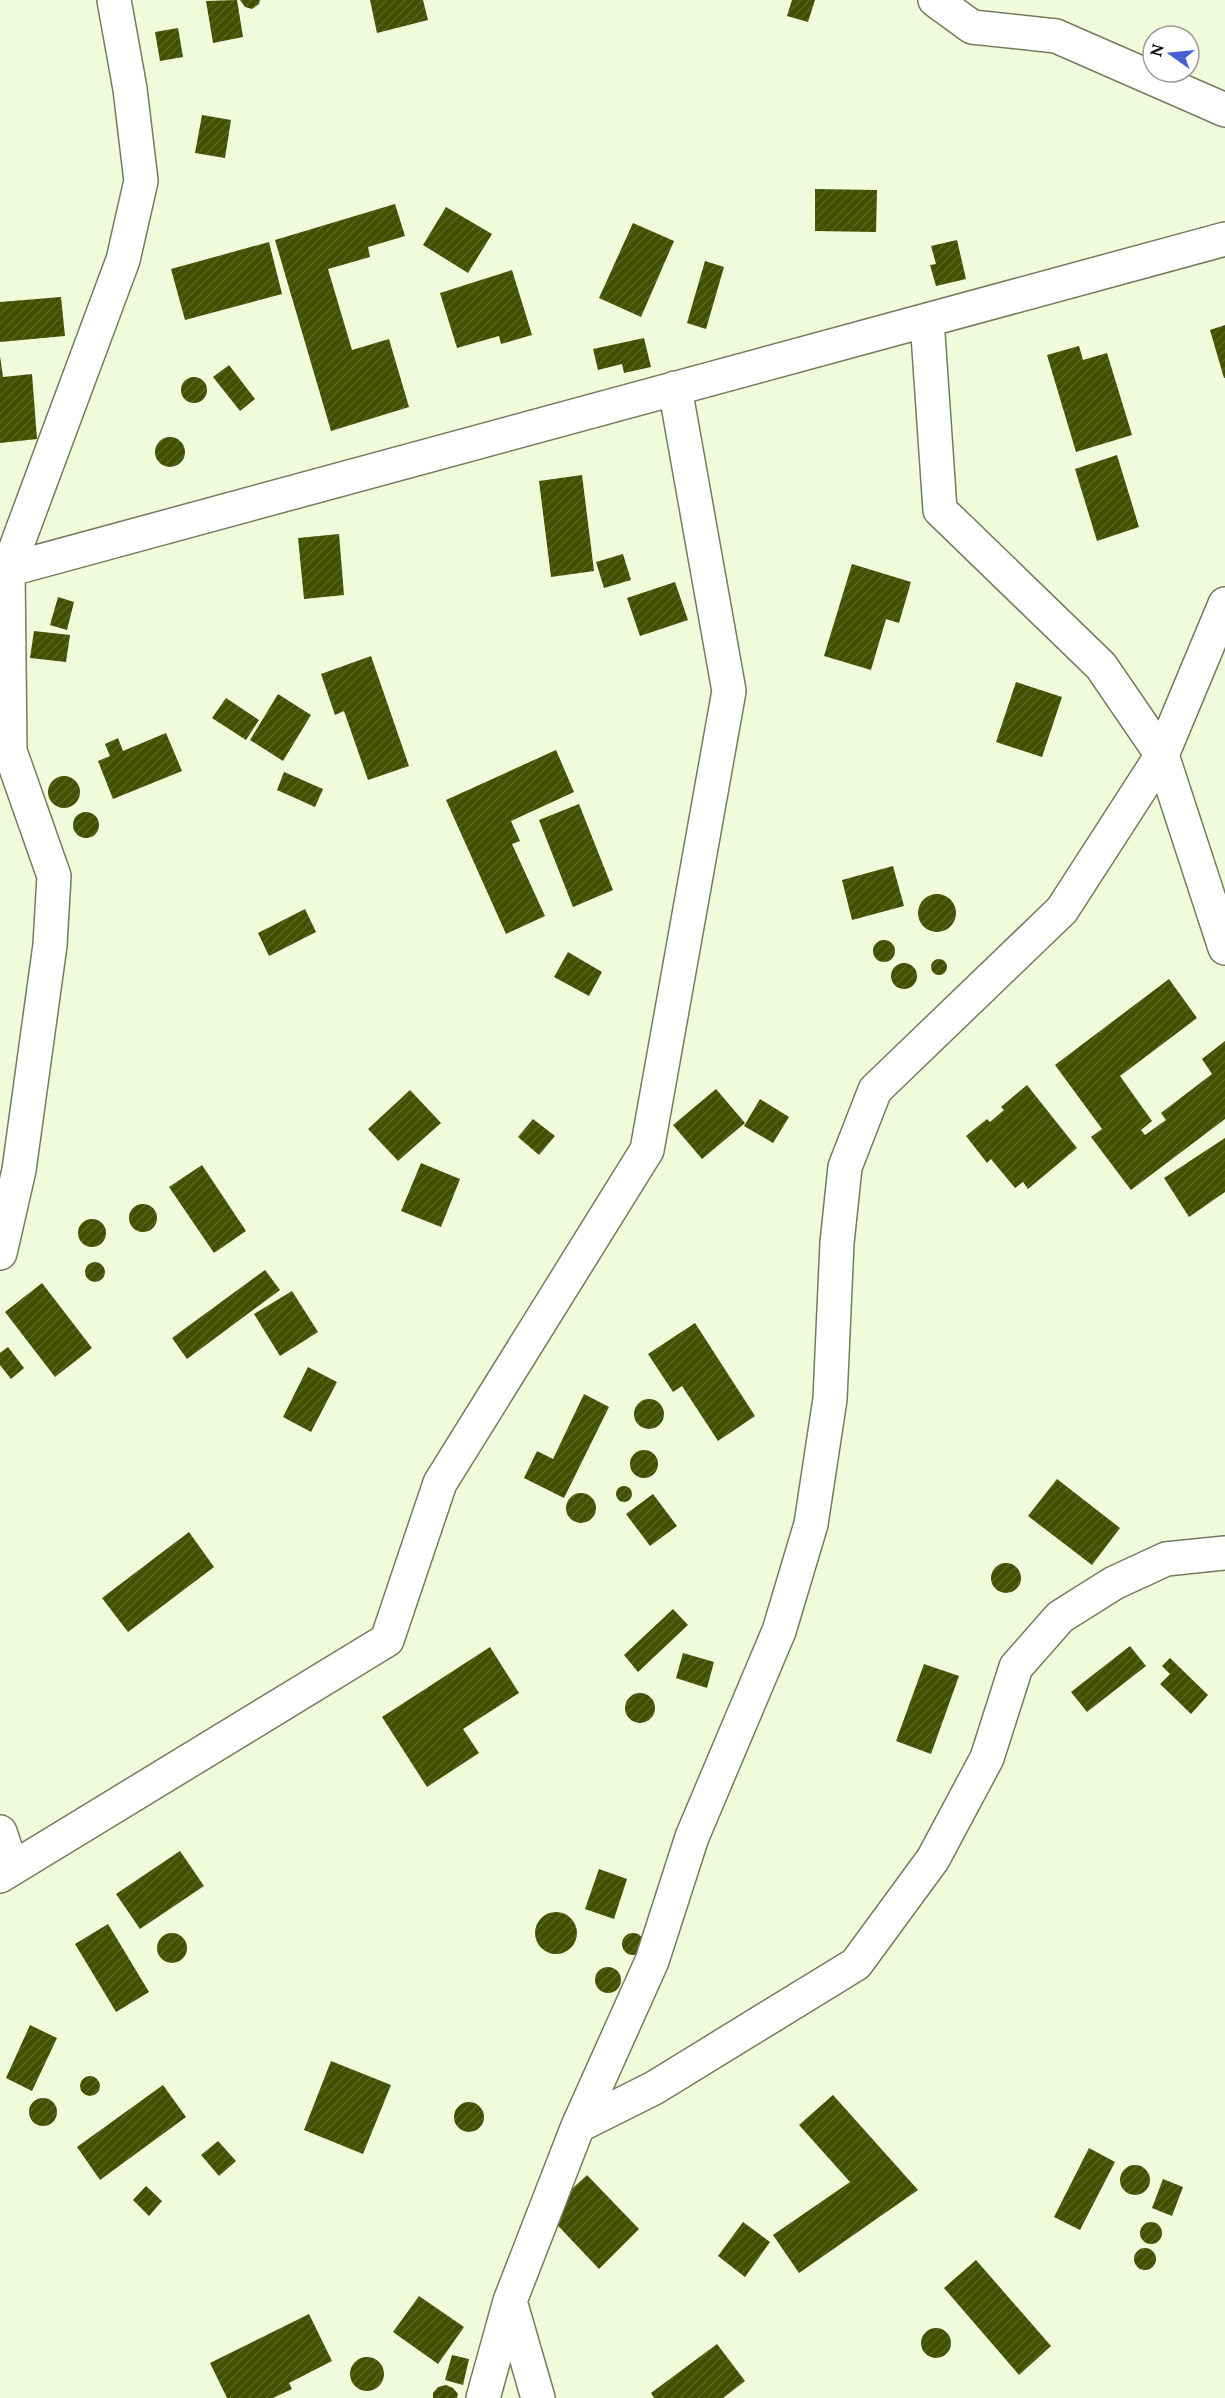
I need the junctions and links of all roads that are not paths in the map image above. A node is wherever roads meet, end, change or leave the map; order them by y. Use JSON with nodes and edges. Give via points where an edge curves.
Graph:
{"nodes":[{"id":1,"x":114,"y":0,"type":"edge"},
{"id":2,"x":935,"y":0,"type":"edge"},
{"id":3,"x":1225,"y":110,"type":"edge"},
{"id":4,"x":1225,"y":239,"type":"edge"},
{"id":5,"x":927,"y":320,"type":"junction"},
{"id":6,"x":675,"y":388,"type":"junction"},
{"id":7,"x":4,"y":571,"type":"edge"},
{"id":8,"x":1225,"y":603,"type":"edge"},
{"id":9,"x":1162,"y":755,"type":"junction"},
{"id":10,"x":1225,"y":948,"type":"edge"},
{"id":11,"x":0,"y":1253,"type":"edge"},
{"id":12,"x":1225,"y":1553,"type":"edge"},
{"id":13,"x":0,"y":1832,"type":"edge"},
{"id":14,"x":6,"y":1872,"type":"edge"},
{"id":15,"x":578,"y":2126,"type":"junction"},
{"id":16,"x":510,"y":2301,"type":"junction"},
{"id":17,"x":483,"y":2398,"type":"edge"},
{"id":18,"x":538,"y":2398,"type":"edge"}],
"edges":[{"from":1,"to":7,"type":"street","via":[[141,182],[123,260]]},
{"from":2,"to":3,"type":"street","via":[[972,27],[1056,36]]},
{"from":4,"to":5,"type":"street"},
{"from":5,"to":6,"type":"street"},
{"from":5,"to":9,"type":"street","via":[[939,510],[1101,666]]},
{"from":6,"to":7,"type":"street"},
{"from":6,"to":14,"type":"street","via":[[729,691],[647,1150],[440,1483],[387,1640]]},
{"from":7,"to":11,"type":"street","via":[[10,751],[54,876],[50,945],[20,1159]]},
{"from":8,"to":9,"type":"street"},
{"from":9,"to":10,"type":"street"},
{"from":9,"to":15,"type":"street","via":[[1062,910],[876,1090],[845,1167],[837,1243],[830,1400],[811,1524],[778,1631],[692,1837],[652,1961]]},
{"from":12,"to":15,"type":"street","via":[[1166,1558],[1114,1583],[1060,1617],[1016,1667],[987,1758],[933,1859],[856,1964],[654,2088]]},
{"from":13,"to":14,"type":"street"},
{"from":15,"to":16,"type":"street"},
{"from":16,"to":17,"type":"street"},
{"from":16,"to":18,"type":"street"}]}
